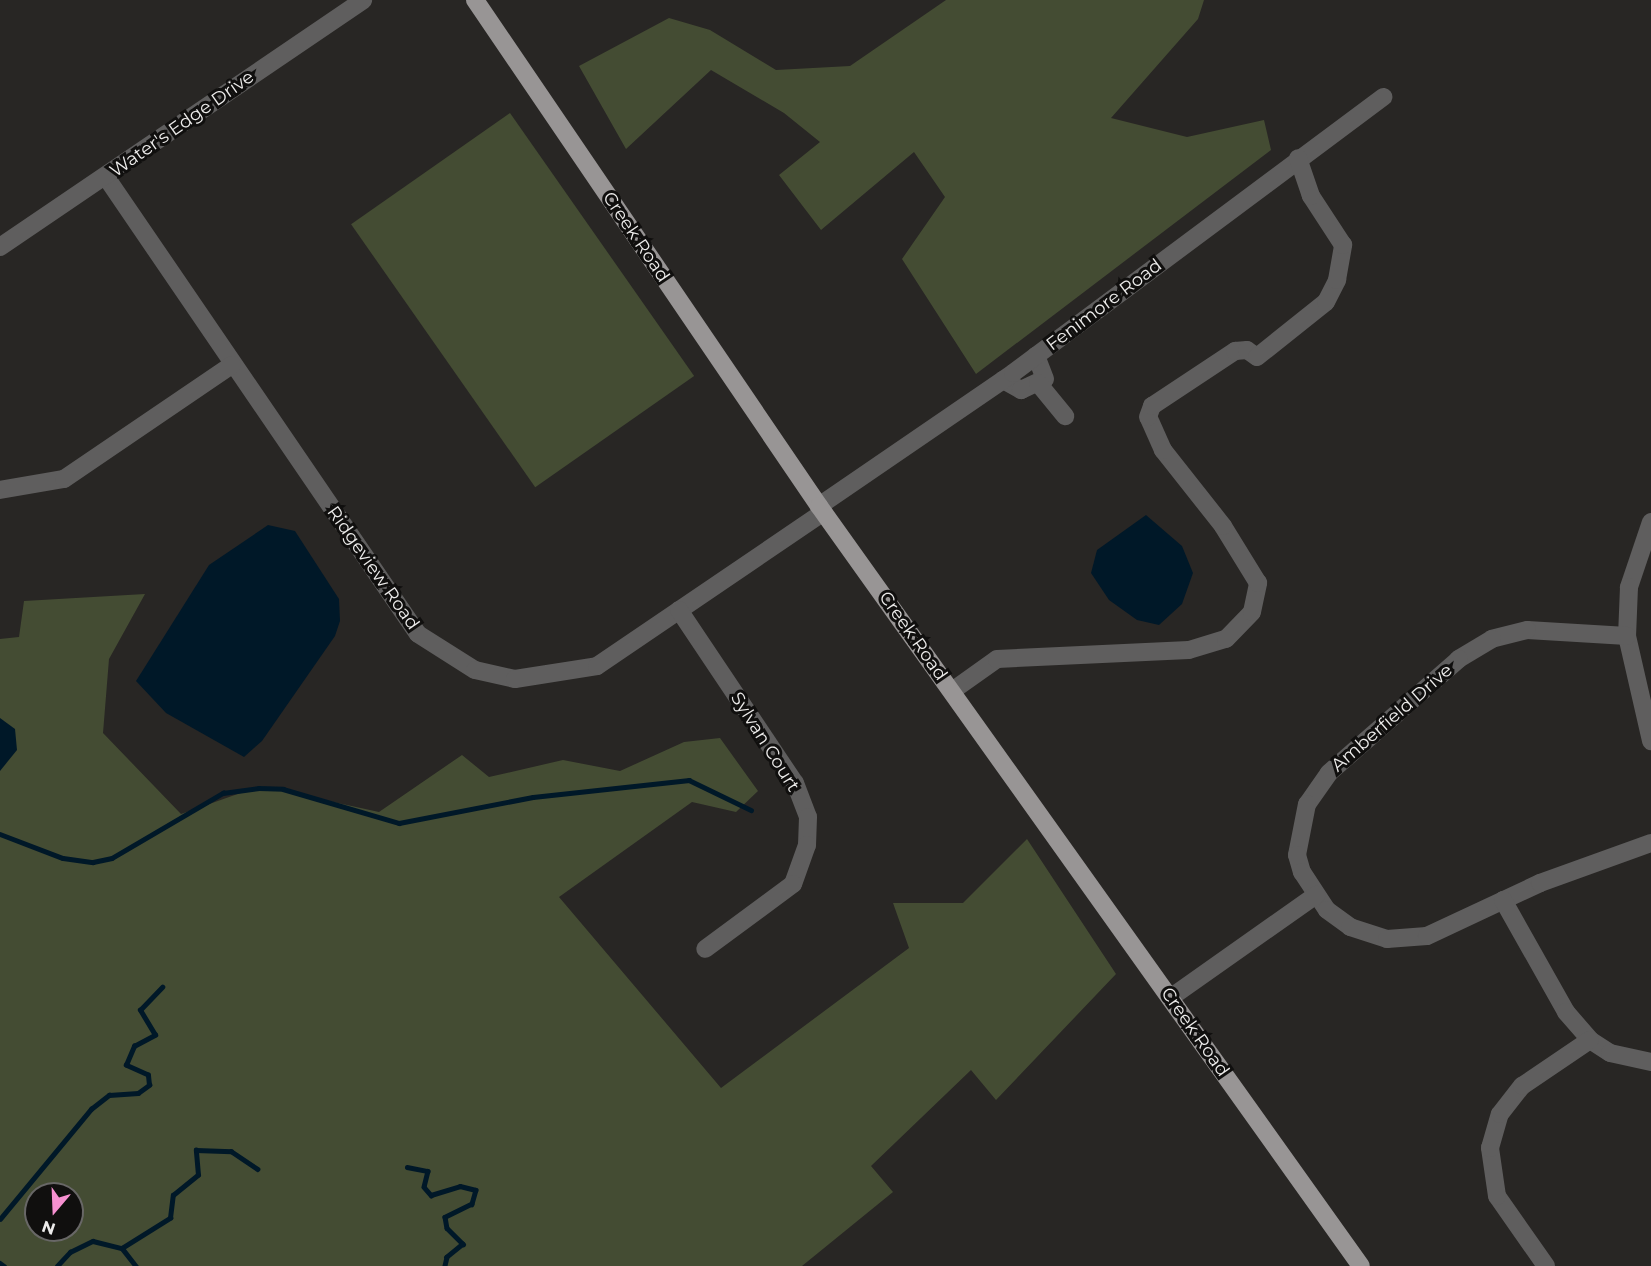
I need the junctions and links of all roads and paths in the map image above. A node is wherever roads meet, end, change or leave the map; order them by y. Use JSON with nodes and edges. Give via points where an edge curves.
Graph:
{"nodes":[{"id":1,"x":363,"y":0,"type":"edge"},
{"id":2,"x":475,"y":0,"type":"edge"},
{"id":3,"x":1383,"y":97,"type":"dead end"},
{"id":4,"x":1298,"y":158,"type":"junction"},
{"id":5,"x":106,"y":177,"type":"junction"},
{"id":6,"x":0,"y":247,"type":"edge"},
{"id":7,"x":1036,"y":356,"type":"junction"},
{"id":8,"x":232,"y":365,"type":"junction"},
{"id":9,"x":1003,"y":380,"type":"junction"},
{"id":10,"x":1038,"y":383,"type":"junction"},
{"id":11,"x":1065,"y":416,"type":"dead end"},
{"id":12,"x":0,"y":490,"type":"edge"},
{"id":13,"x":822,"y":509,"type":"junction"},
{"id":14,"x":1651,"y":522,"type":"edge"},
{"id":15,"x":679,"y":610,"type":"junction"},
{"id":16,"x":1627,"y":636,"type":"junction"},
{"id":17,"x":952,"y":691,"type":"junction"},
{"id":18,"x":1651,"y":741,"type":"edge"},
{"id":19,"x":1651,"y":843,"type":"edge"},
{"id":20,"x":1316,"y":895,"type":"junction"},
{"id":21,"x":1503,"y":900,"type":"junction"},
{"id":22,"x":705,"y":949,"type":"dead end"},
{"id":23,"x":1170,"y":998,"type":"junction"},
{"id":24,"x":1590,"y":1040,"type":"junction"},
{"id":25,"x":1651,"y":1062,"type":"edge"},
{"id":26,"x":1361,"y":1266,"type":"edge"},
{"id":27,"x":1546,"y":1266,"type":"edge"}],
"edges":[{"from":1,"to":5,"type":"street","name":"Water's Edge Drive"},
{"from":2,"to":13,"type":"main road","name":"Creek Road"},
{"from":3,"to":4,"type":"street","name":"Fenimore Road"},
{"from":4,"to":7,"type":"street","name":"Fenimore Road"},
{"from":4,"to":17,"type":"street","via":[[1311,196],[1343,245],[1340,269],[1326,302],[1257,357],[1247,350],[1235,351],[1152,406],[1148,417],[1163,450],[1223,526],[1258,583],[1252,612],[1226,639],[1189,650],[997,659]]},
{"from":5,"to":6,"type":"street","name":"Water's Edge Drive"},
{"from":5,"to":8,"type":"street","name":"Ridgeview Road"},
{"from":7,"to":9,"type":"street","name":"Fenimore Road"},
{"from":7,"to":10,"type":"street","via":[[1046,371]]},
{"from":8,"to":12,"type":"street","via":[[64,479]]},
{"from":8,"to":15,"type":"street","name":"Ridgeview Road","via":[[418,634],[444,654],[475,670],[515,679],[555,676],[597,666]]},
{"from":9,"to":10,"type":"street","via":[[1021,390]]},
{"from":9,"to":13,"type":"street","name":"Fenimore Road"},
{"from":10,"to":11,"type":"street"},
{"from":13,"to":15,"type":"street","name":"Ridgeview Road"},
{"from":13,"to":17,"type":"main road","name":"Creek Road"},
{"from":14,"to":16,"type":"street","via":[[1629,587]]},
{"from":15,"to":22,"type":"street","name":"Sylvan Court","via":[[795,783],[808,817],[807,845],[793,884]]},
{"from":16,"to":18,"type":"street"},
{"from":16,"to":20,"type":"street","name":"Amberfield Drive","via":[[1527,630],[1492,639],[1459,659],[1355,748],[1307,804],[1297,855]]},
{"from":17,"to":23,"type":"main road","name":"Creek Road"},
{"from":19,"to":21,"type":"street","name":"Amberfield Drive"},
{"from":20,"to":21,"type":"street","name":"Amberfield Drive","via":[[1350,927],[1387,939],[1427,936]]},
{"from":20,"to":23,"type":"street"},
{"from":21,"to":24,"type":"street","via":[[1566,1012]]},
{"from":23,"to":26,"type":"main road","name":"Creek Road"},
{"from":24,"to":25,"type":"street","via":[[1610,1053]]},
{"from":24,"to":27,"type":"street","via":[[1522,1086],[1500,1114],[1490,1148],[1489,1173],[1497,1196]]}]}
